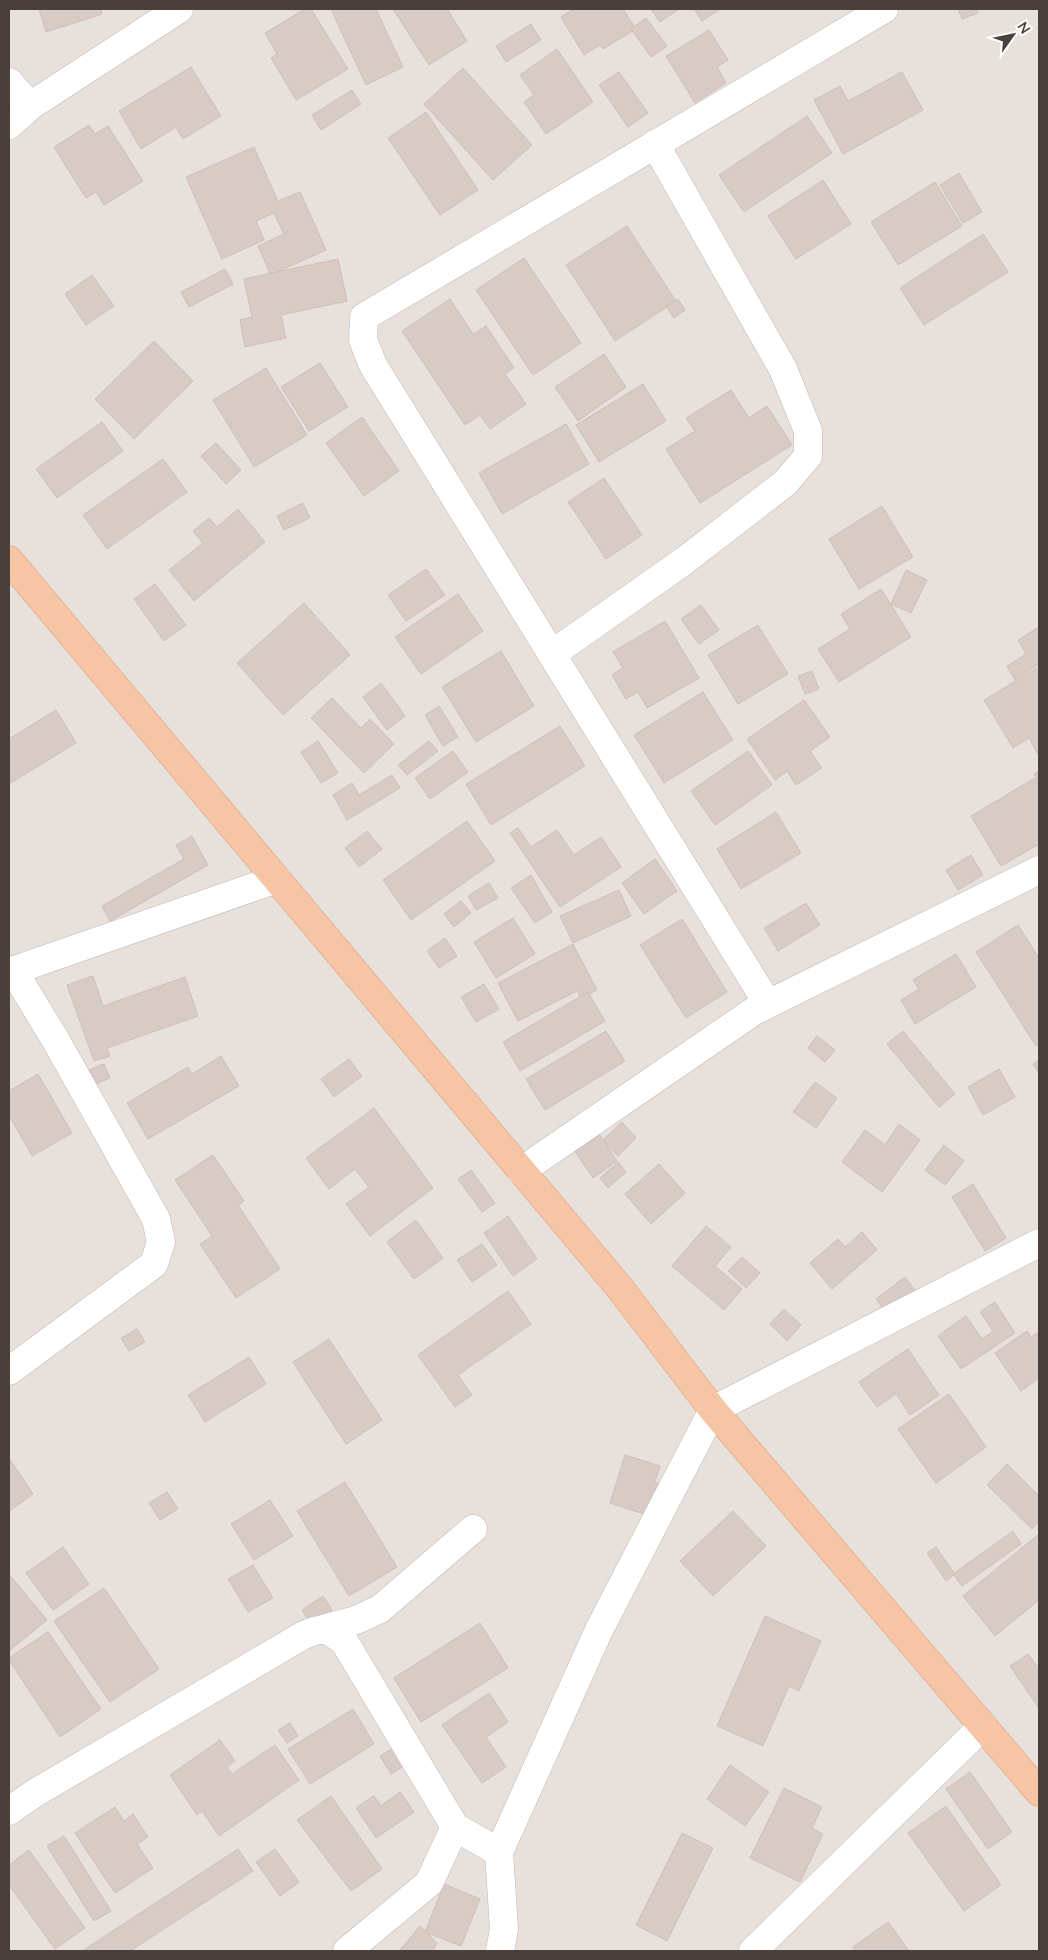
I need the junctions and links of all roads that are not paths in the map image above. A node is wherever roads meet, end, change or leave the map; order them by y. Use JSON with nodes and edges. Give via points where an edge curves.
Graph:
{"nodes":[{"id":1,"x":179,"y":9,"type":"edge"},
{"id":2,"x":884,"y":9,"type":"edge"},
{"id":3,"x":9,"y":82,"type":"edge"},
{"id":4,"x":30,"y":106,"type":"junction"},
{"id":5,"x":9,"y":125,"type":"edge"},
{"id":6,"x":655,"y":144,"type":"junction"},
{"id":7,"x":9,"y":560,"type":"edge"},
{"id":8,"x":552,"y":654,"type":"junction"},
{"id":9,"x":1039,"y":870,"type":"edge"},
{"id":10,"x":277,"y":879,"type":"junction"},
{"id":11,"x":11,"y":971,"type":"edge"},
{"id":12,"x":768,"y":1004,"type":"junction"},
{"id":13,"x":521,"y":1171,"type":"junction"},
{"id":14,"x":1039,"y":1243,"type":"edge"},
{"id":15,"x":9,"y":1371,"type":"edge"},
{"id":16,"x":714,"y":1410,"type":"junction"},
{"id":17,"x":473,"y":1529,"type":"dead end"},
{"id":18,"x":326,"y":1628,"type":"junction"},
{"id":19,"x":983,"y":1726,"type":"junction"},
{"id":20,"x":1039,"y":1792,"type":"edge"},
{"id":21,"x":9,"y":1811,"type":"edge"},
{"id":22,"x":455,"y":1827,"type":"junction"},
{"id":23,"x":499,"y":1852,"type":"junction"},
{"id":24,"x":347,"y":1951,"type":"edge"},
{"id":25,"x":500,"y":1951,"type":"edge"},
{"id":26,"x":752,"y":1951,"type":"edge"}],
"edges":[{"from":1,"to":4,"type":"street"},
{"from":2,"to":6,"type":"street"},
{"from":3,"to":4,"type":"street"},
{"from":4,"to":5,"type":"street"},
{"from":6,"to":8,"type":"street","via":[[783,369],[808,430],[808,456],[786,484]]},
{"from":6,"to":8,"type":"street","via":[[364,317],[363,340],[373,365]]},
{"from":7,"to":10,"type":"main road"},
{"from":8,"to":12,"type":"street"},
{"from":9,"to":12,"type":"street"},
{"from":10,"to":11,"type":"street"},
{"from":10,"to":13,"type":"main road"},
{"from":11,"to":15,"type":"street","via":[[55,1039],[156,1219],[161,1242],[154,1264]]},
{"from":12,"to":13,"type":"street"},
{"from":13,"to":16,"type":"main road","via":[[619,1287]]},
{"from":14,"to":16,"type":"street"},
{"from":16,"to":19,"type":"main road"},
{"from":16,"to":23,"type":"street","via":[[599,1630]]},
{"from":17,"to":18,"type":"street","via":[[380,1609]]},
{"from":18,"to":21,"type":"street","via":[[302,1636]]},
{"from":18,"to":22,"type":"street","via":[[344,1641]]},
{"from":19,"to":20,"type":"main road"},
{"from":19,"to":26,"type":"street"},
{"from":22,"to":23,"type":"street"},
{"from":22,"to":24,"type":"street","via":[[430,1883]]},
{"from":23,"to":25,"type":"street","via":[[504,1929]]}]}
